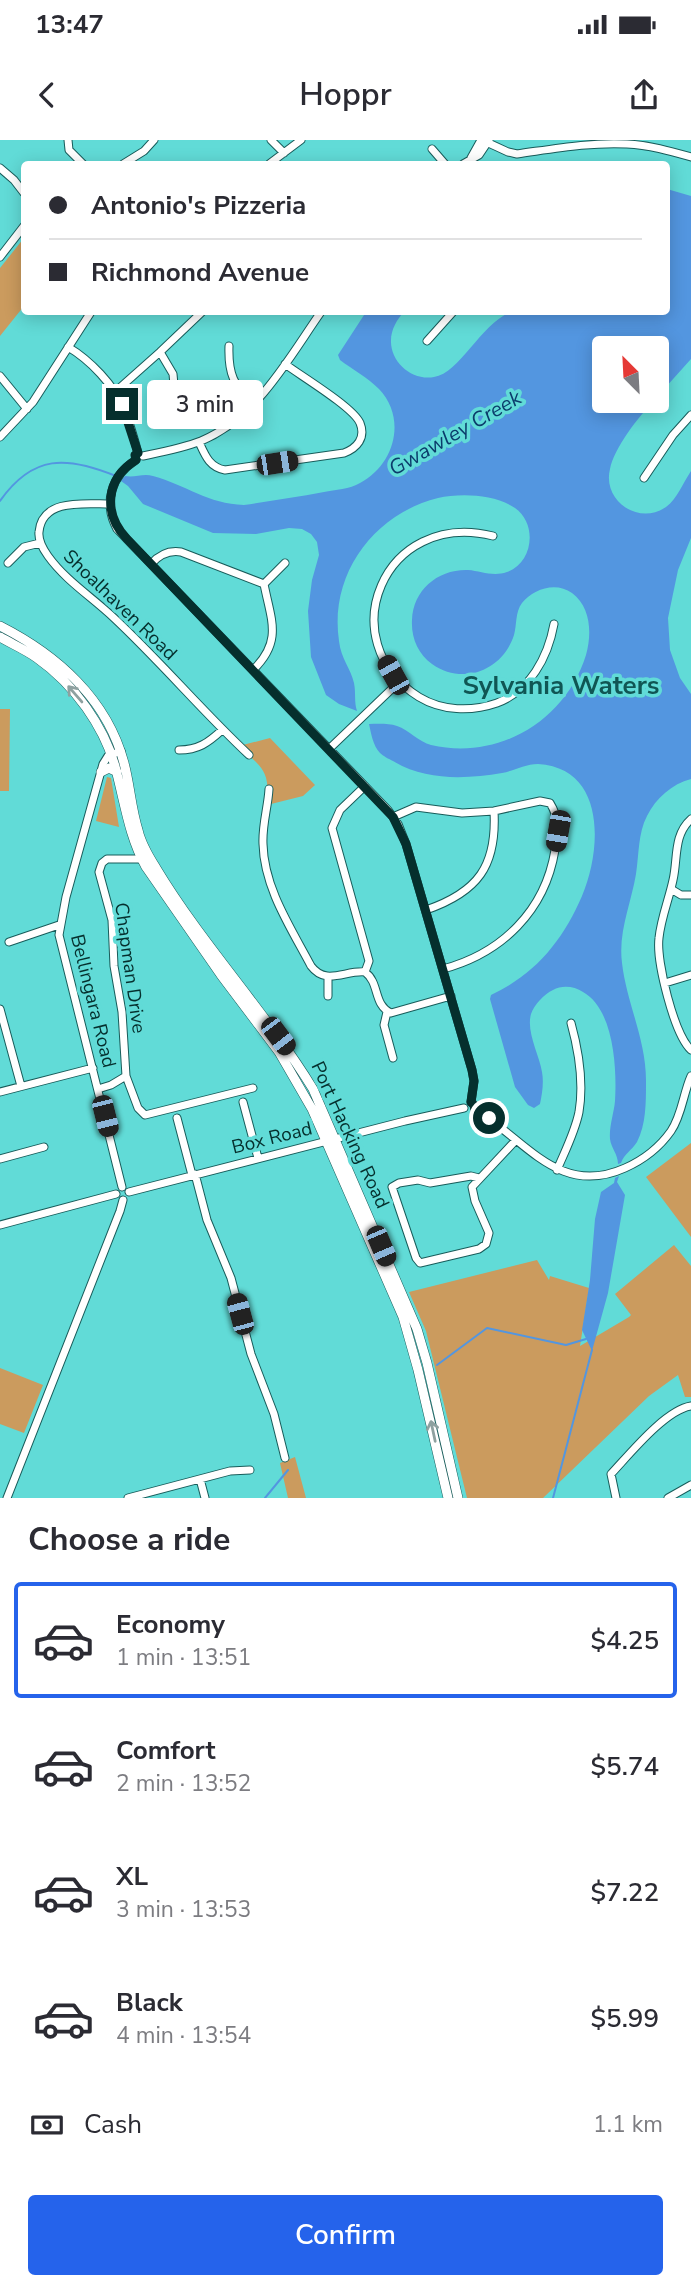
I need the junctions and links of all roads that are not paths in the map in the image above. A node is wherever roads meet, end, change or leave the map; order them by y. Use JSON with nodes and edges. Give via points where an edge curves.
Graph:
{"nodes":[{"id":1,"x":68,"y":140,"type":"edge"},
{"id":2,"x":154,"y":140,"type":"edge"},
{"id":3,"x":271,"y":140,"type":"edge"},
{"id":4,"x":301,"y":140,"type":"edge"},
{"id":5,"x":485,"y":141,"type":"edge"},
{"id":6,"x":432,"y":149,"type":"dead end"},
{"id":7,"x":284,"y":153,"type":"junction"},
{"id":8,"x":691,"y":157,"type":"edge"},
{"id":9,"x":80,"y":161,"type":"edge"},
{"id":10,"x":128,"y":161,"type":"edge"},
{"id":11,"x":273,"y":161,"type":"edge"},
{"id":12,"x":442,"y":161,"type":"edge"},
{"id":13,"x":467,"y":161,"type":"edge"},
{"id":14,"x":0,"y":168,"type":"edge"},
{"id":15,"x":21,"y":189,"type":"edge"},
{"id":16,"x":21,"y":230,"type":"edge"},
{"id":17,"x":0,"y":257,"type":"edge"},
{"id":18,"x":89,"y":315,"type":"edge"},
{"id":19,"x":199,"y":315,"type":"edge"},
{"id":20,"x":319,"y":315,"type":"edge"},
{"id":21,"x":450,"y":315,"type":"edge"},
{"id":22,"x":427,"y":341,"type":"dead end"},
{"id":23,"x":229,"y":346,"type":"dead end"},
{"id":24,"x":68,"y":347,"type":"junction"},
{"id":25,"x":160,"y":352,"type":"junction"},
{"id":26,"x":285,"y":364,"type":"junction"},
{"id":27,"x":0,"y":376,"type":"edge"},
{"id":28,"x":174,"y":385,"type":"dead end"},
{"id":29,"x":115,"y":392,"type":"junction"},
{"id":30,"x":252,"y":405,"type":"junction"},
{"id":31,"x":27,"y":409,"type":"junction"},
{"id":32,"x":691,"y":415,"type":"edge"},
{"id":33,"x":0,"y":437,"type":"edge"},
{"id":34,"x":199,"y":442,"type":"junction"},
{"id":35,"x":139,"y":456,"type":"junction"},
{"id":36,"x":645,"y":478,"type":"dead end"},
{"id":37,"x":110,"y":504,"type":"junction"},
{"id":38,"x":493,"y":536,"type":"dead end"},
{"id":39,"x":40,"y":543,"type":"junction"},
{"id":40,"x":8,"y":563,"type":"dead end"},
{"id":41,"x":285,"y":563,"type":"dead end"},
{"id":42,"x":151,"y":564,"type":"junction"},
{"id":43,"x":264,"y":584,"type":"junction"},
{"id":44,"x":554,"y":624,"type":"dead end"},
{"id":45,"x":0,"y":626,"type":"edge"},
{"id":46,"x":0,"y":638,"type":"edge"},
{"id":47,"x":253,"y":670,"type":"junction"},
{"id":48,"x":399,"y":682,"type":"junction"},
{"id":49,"x":222,"y":730,"type":"junction"},
{"id":50,"x":329,"y":749,"type":"junction"},
{"id":51,"x":179,"y":750,"type":"dead end"},
{"id":52,"x":116,"y":753,"type":"junction"},
{"id":53,"x":249,"y":755,"type":"dead end"},
{"id":54,"x":100,"y":772,"type":"junction"},
{"id":55,"x":117,"y":772,"type":"junction"},
{"id":56,"x":365,"y":786,"type":"junction"},
{"id":57,"x":268,"y":789,"type":"dead end"},
{"id":58,"x":494,"y":811,"type":"junction"},
{"id":59,"x":393,"y":817,"type":"junction"},
{"id":60,"x":691,"y":819,"type":"edge"},
{"id":61,"x":142,"y":859,"type":"junction"},
{"id":62,"x":671,"y":889,"type":"junction"},
{"id":63,"x":691,"y":895,"type":"edge"},
{"id":64,"x":426,"y":910,"type":"junction"},
{"id":65,"x":59,"y":925,"type":"junction"},
{"id":66,"x":9,"y":942,"type":"dead end"},
{"id":67,"x":443,"y":969,"type":"junction"},
{"id":68,"x":365,"y":972,"type":"junction"},
{"id":69,"x":691,"y":975,"type":"edge"},
{"id":70,"x":328,"y":977,"type":"junction"},
{"id":71,"x":665,"y":983,"type":"junction"},
{"id":72,"x":328,"y":996,"type":"dead end"},
{"id":73,"x":451,"y":996,"type":"junction"},
{"id":74,"x":0,"y":1009,"type":"edge"},
{"id":75,"x":387,"y":1012,"type":"junction"},
{"id":76,"x":571,"y":1024,"type":"dead end"},
{"id":77,"x":691,"y":1051,"type":"edge"},
{"id":78,"x":393,"y":1058,"type":"dead end"},
{"id":79,"x":93,"y":1068,"type":"junction"},
{"id":80,"x":127,"y":1076,"type":"junction"},
{"id":81,"x":691,"y":1076,"type":"edge"},
{"id":82,"x":21,"y":1086,"type":"junction"},
{"id":83,"x":253,"y":1088,"type":"dead end"},
{"id":84,"x":98,"y":1089,"type":"junction"},
{"id":85,"x":0,"y":1092,"type":"edge"},
{"id":86,"x":243,"y":1102,"type":"dead end"},
{"id":87,"x":473,"y":1106,"type":"junction"},
{"id":88,"x":177,"y":1118,"type":"dead end"},
{"id":89,"x":331,"y":1140,"type":"junction"},
{"id":90,"x":516,"y":1140,"type":"junction"},
{"id":91,"x":44,"y":1147,"type":"dead end"},
{"id":92,"x":258,"y":1158,"type":"junction"},
{"id":93,"x":0,"y":1159,"type":"edge"},
{"id":94,"x":557,"y":1170,"type":"junction"},
{"id":95,"x":194,"y":1175,"type":"junction"},
{"id":96,"x":479,"y":1178,"type":"junction"},
{"id":97,"x":126,"y":1189,"type":"junction"},
{"id":98,"x":120,"y":1197,"type":"junction"},
{"id":99,"x":0,"y":1225,"type":"edge"},
{"id":100,"x":691,"y":1406,"type":"edge"},
{"id":101,"x":285,"y":1458,"type":"dead end"},
{"id":102,"x":250,"y":1470,"type":"dead end"},
{"id":103,"x":200,"y":1479,"type":"junction"},
{"id":104,"x":691,"y":1485,"type":"edge"},
{"id":105,"x":7,"y":1498,"type":"edge"},
{"id":106,"x":128,"y":1498,"type":"edge"},
{"id":107,"x":205,"y":1498,"type":"edge"},
{"id":108,"x":448,"y":1498,"type":"edge"},
{"id":109,"x":458,"y":1498,"type":"edge"},
{"id":110,"x":616,"y":1498,"type":"edge"},
{"id":111,"x":668,"y":1498,"type":"edge"}],
"edges":[{"from":1,"to":9,"type":"street","via":[[69,150]]},
{"from":2,"to":10,"type":"street"},
{"from":3,"to":7,"type":"street"},
{"from":4,"to":7,"type":"street"},
{"from":5,"to":8,"type":"street","via":[[517,153],[626,144]]},
{"from":5,"to":13,"type":"street","via":[[479,155]]},
{"from":6,"to":12,"type":"street"},
{"from":7,"to":11,"type":"street"},
{"from":14,"to":15,"type":"street"},
{"from":16,"to":17,"type":"street"},
{"from":18,"to":24,"type":"street"},
{"from":19,"to":25,"type":"street"},
{"from":20,"to":26,"type":"street"},
{"from":21,"to":22,"type":"street"},
{"from":23,"to":30,"type":"street","via":[[230,374]]},
{"from":24,"to":29,"type":"street"},
{"from":24,"to":31,"type":"street"},
{"from":25,"to":28,"type":"street"},
{"from":25,"to":29,"type":"street"},
{"from":26,"to":30,"type":"street"},
{"from":26,"to":34,"type":"street","via":[[349,410],[360,422],[359,443],[344,453],[225,470],[209,461]]},
{"from":27,"to":31,"type":"street"},
{"from":29,"to":35,"type":"street","via":[[127,414]]},
{"from":30,"to":34,"type":"street"},
{"from":31,"to":33,"type":"street"},
{"from":32,"to":36,"type":"street"},
{"from":34,"to":35,"type":"street"},
{"from":35,"to":37,"type":"street","via":[[118,476]]},
{"from":37,"to":39,"type":"street","name":"Shoalhaven Road","via":[[57,507],[42,520]]},
{"from":37,"to":42,"type":"street","via":[[117,528]]},
{"from":38,"to":48,"type":"street","via":[[460,531],[437,535],[413,546],[387,575],[375,607],[375,626],[382,654]]},
{"from":39,"to":40,"type":"street","via":[[24,547]]},
{"from":39,"to":49,"type":"street","name":"Shoalhaven Road","via":[[69,580],[114,617]]},
{"from":41,"to":43,"type":"street"},
{"from":42,"to":43,"type":"street","via":[[163,555],[181,552]]},
{"from":42,"to":47,"type":"street"},
{"from":43,"to":47,"type":"street","via":[[273,640],[266,657]]},
{"from":44,"to":48,"type":"street","via":[[540,667],[503,701],[455,709],[426,701]]},
{"from":45,"to":52,"type":"main road","name":"Port Hacking Road","via":[[69,672],[112,731]]},
{"from":52,"to":46,"type":"main road","name":"Port Hacking Road","one_way":true,"via":[[55,672]]},
{"from":47,"to":50,"type":"street"},
{"from":48,"to":50,"type":"street"},
{"from":49,"to":51,"type":"street","via":[[201,747]]},
{"from":49,"to":53,"type":"street","name":"Shoalhaven Road"},
{"from":50,"to":56,"type":"street"},
{"from":52,"to":54,"type":"street","name":"Bellingara Road","via":[[105,760]]},
{"from":52,"to":55,"type":"main road","name":"Port Hacking Road"},
{"from":52,"to":89,"type":"main road","name":"Port Hacking Road","via":[[151,859],[298,1065],[313,1089]]},
{"from":54,"to":55,"type":"main road","via":[[109,768]]},
{"from":54,"to":65,"type":"street","name":"Bellingara Road"},
{"from":55,"to":61,"type":"main road","name":"Port Hacking Road","via":[[129,828]]},
{"from":56,"to":59,"type":"street"},
{"from":56,"to":68,"type":"street","via":[[340,810],[332,828],[369,961]]},
{"from":57,"to":70,"type":"street","via":[[262,839],[268,880],[311,966]]},
{"from":58,"to":59,"type":"street","via":[[462,813],[416,807]]},
{"from":58,"to":64,"type":"street","via":[[495,835],[484,873],[454,898]]},
{"from":58,"to":67,"type":"street","via":[[550,803],[558,831],[550,873],[528,915],[506,938],[476,957]]},
{"from":59,"to":64,"type":"street"},
{"from":60,"to":62,"type":"street","via":[[678,841]]},
{"from":61,"to":80,"type":"street","name":"Chapman Drive","via":[[107,859],[99,873],[112,920]]},
{"from":61,"to":89,"type":"main road","name":"Port Hacking Road","via":[[220,975],[279,1052]]},
{"from":62,"to":63,"type":"street"},
{"from":62,"to":71,"type":"street","via":[[659,935]]},
{"from":64,"to":67,"type":"street"},
{"from":65,"to":66,"type":"street"},
{"from":65,"to":79,"type":"street","name":"Bellingara Road"},
{"from":67,"to":73,"type":"street"},
{"from":68,"to":70,"type":"street"},
{"from":68,"to":75,"type":"street"},
{"from":69,"to":71,"type":"street"},
{"from":70,"to":72,"type":"street"},
{"from":71,"to":77,"type":"street","via":[[680,1035]]},
{"from":73,"to":75,"type":"street"},
{"from":73,"to":87,"type":"street","via":[[472,1070]]},
{"from":74,"to":82,"type":"street"},
{"from":75,"to":78,"type":"street","via":[[384,1025]]},
{"from":76,"to":94,"type":"street","via":[[579,1054],[579,1113]]},
{"from":79,"to":82,"type":"street"},
{"from":79,"to":84,"type":"street","name":"Bellingara Road"},
{"from":80,"to":83,"type":"street","name":"Chapman Drive","via":[[144,1115]]},
{"from":80,"to":84,"type":"street"},
{"from":81,"to":94,"type":"street","via":[[671,1130],[646,1156],[597,1176]]},
{"from":82,"to":85,"type":"street"},
{"from":84,"to":97,"type":"street","name":"Bellingara Road"},
{"from":86,"to":92,"type":"street"},
{"from":87,"to":89,"type":"street","name":"Box Road","via":[[469,1113],[464,1108],[432,1114]]},
{"from":87,"to":90,"type":"street"},
{"from":88,"to":95,"type":"street"},
{"from":89,"to":92,"type":"street","name":"Box Road"},
{"from":108,"to":89,"type":"main road","name":"Port Hacking Road","one_way":true,"via":[[403,1317]]},
{"from":89,"to":109,"type":"main road","name":"Port Hacking Road","via":[[417,1329]]},
{"from":90,"to":94,"type":"street"},
{"from":90,"to":96,"type":"street"},
{"from":91,"to":93,"type":"street"},
{"from":92,"to":95,"type":"street","name":"Box Road"},
{"from":95,"to":97,"type":"street","name":"Box Road"},
{"from":95,"to":101,"type":"street","via":[[231,1278]]},
{"from":96,"to":96,"type":"street","via":[[472,1186],[489,1233],[486,1244],[420,1263],[392,1186],[418,1180]]},
{"from":97,"to":98,"type":"street","via":[[128,1197]]},
{"from":98,"to":99,"type":"street"},
{"from":98,"to":105,"type":"street","via":[[120,1212]]},
{"from":100,"to":110,"type":"street","via":[[666,1419],[611,1474]]},
{"from":102,"to":103,"type":"street"},
{"from":103,"to":106,"type":"street"},
{"from":103,"to":107,"type":"street"},
{"from":104,"to":111,"type":"street"}]}
